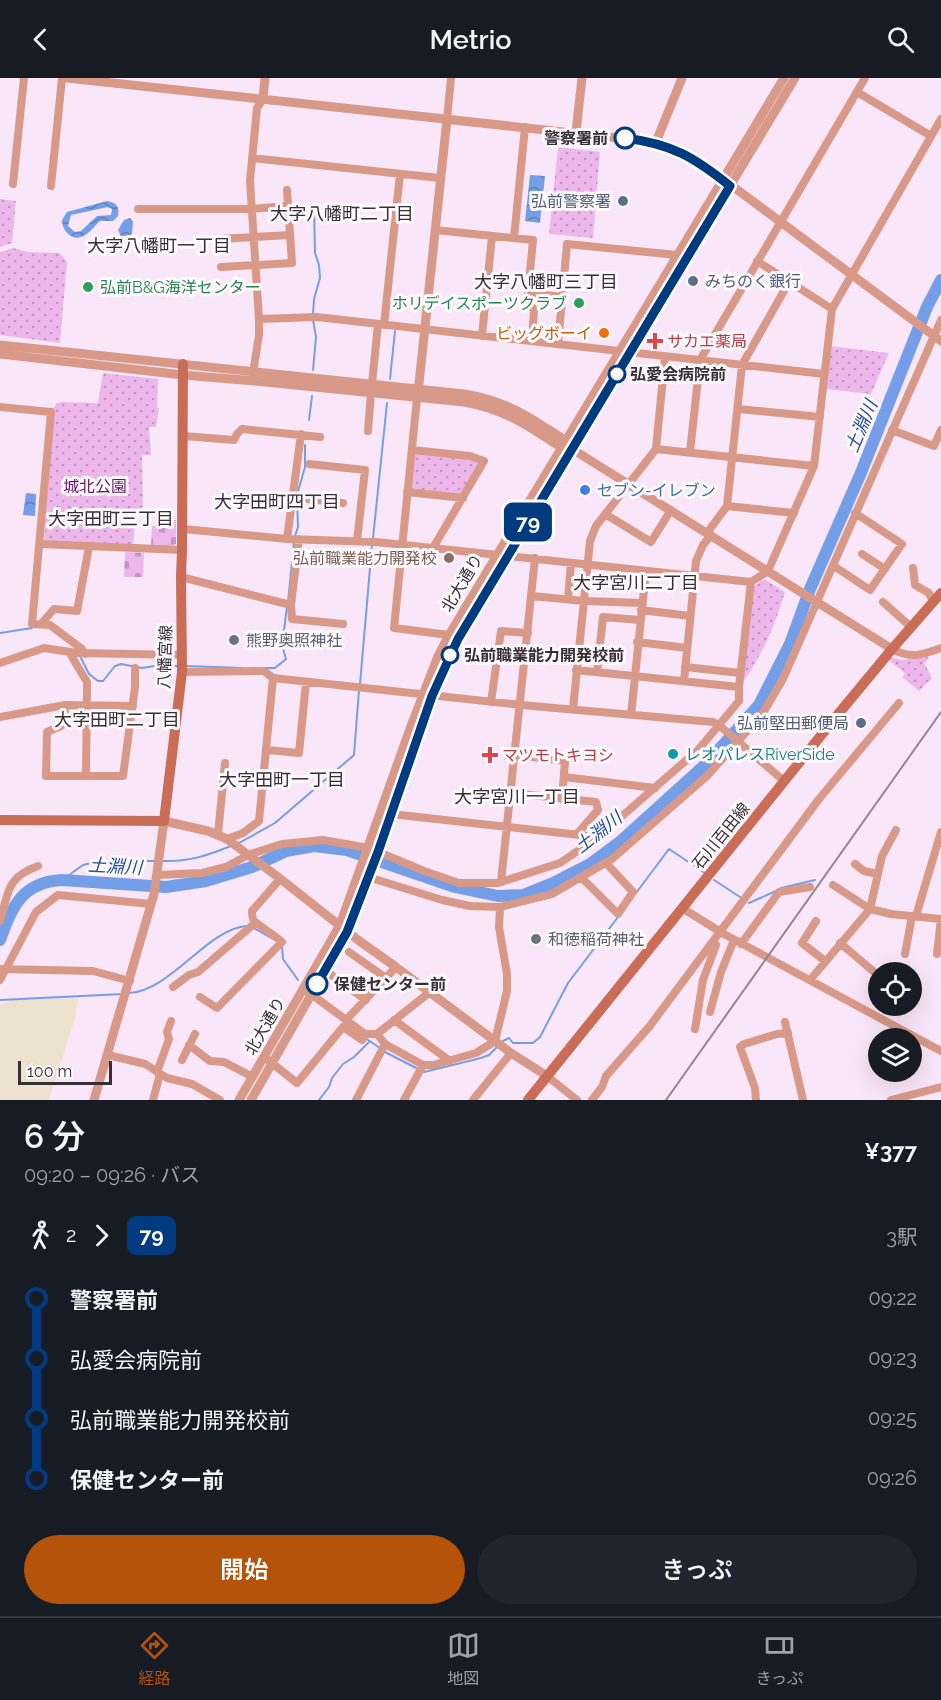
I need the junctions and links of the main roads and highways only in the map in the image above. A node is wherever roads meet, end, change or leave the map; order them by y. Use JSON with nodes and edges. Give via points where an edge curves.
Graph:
{"nodes":[{"id":1,"x":183,"y":370,"type":"road end"},
{"id":2,"x":937,"y":598,"type":"edge"},
{"id":3,"x":0,"y":820,"type":"edge"},
{"id":4,"x":528,"y":1100,"type":"edge"}],
"edges":[{"from":1,"to":3,"type":"main road","name":"八幡宮線","via":[[182,665],[164,821]]},
{"from":2,"to":4,"type":"main road","name":"石川百田線","via":[[784,781]]}]}
